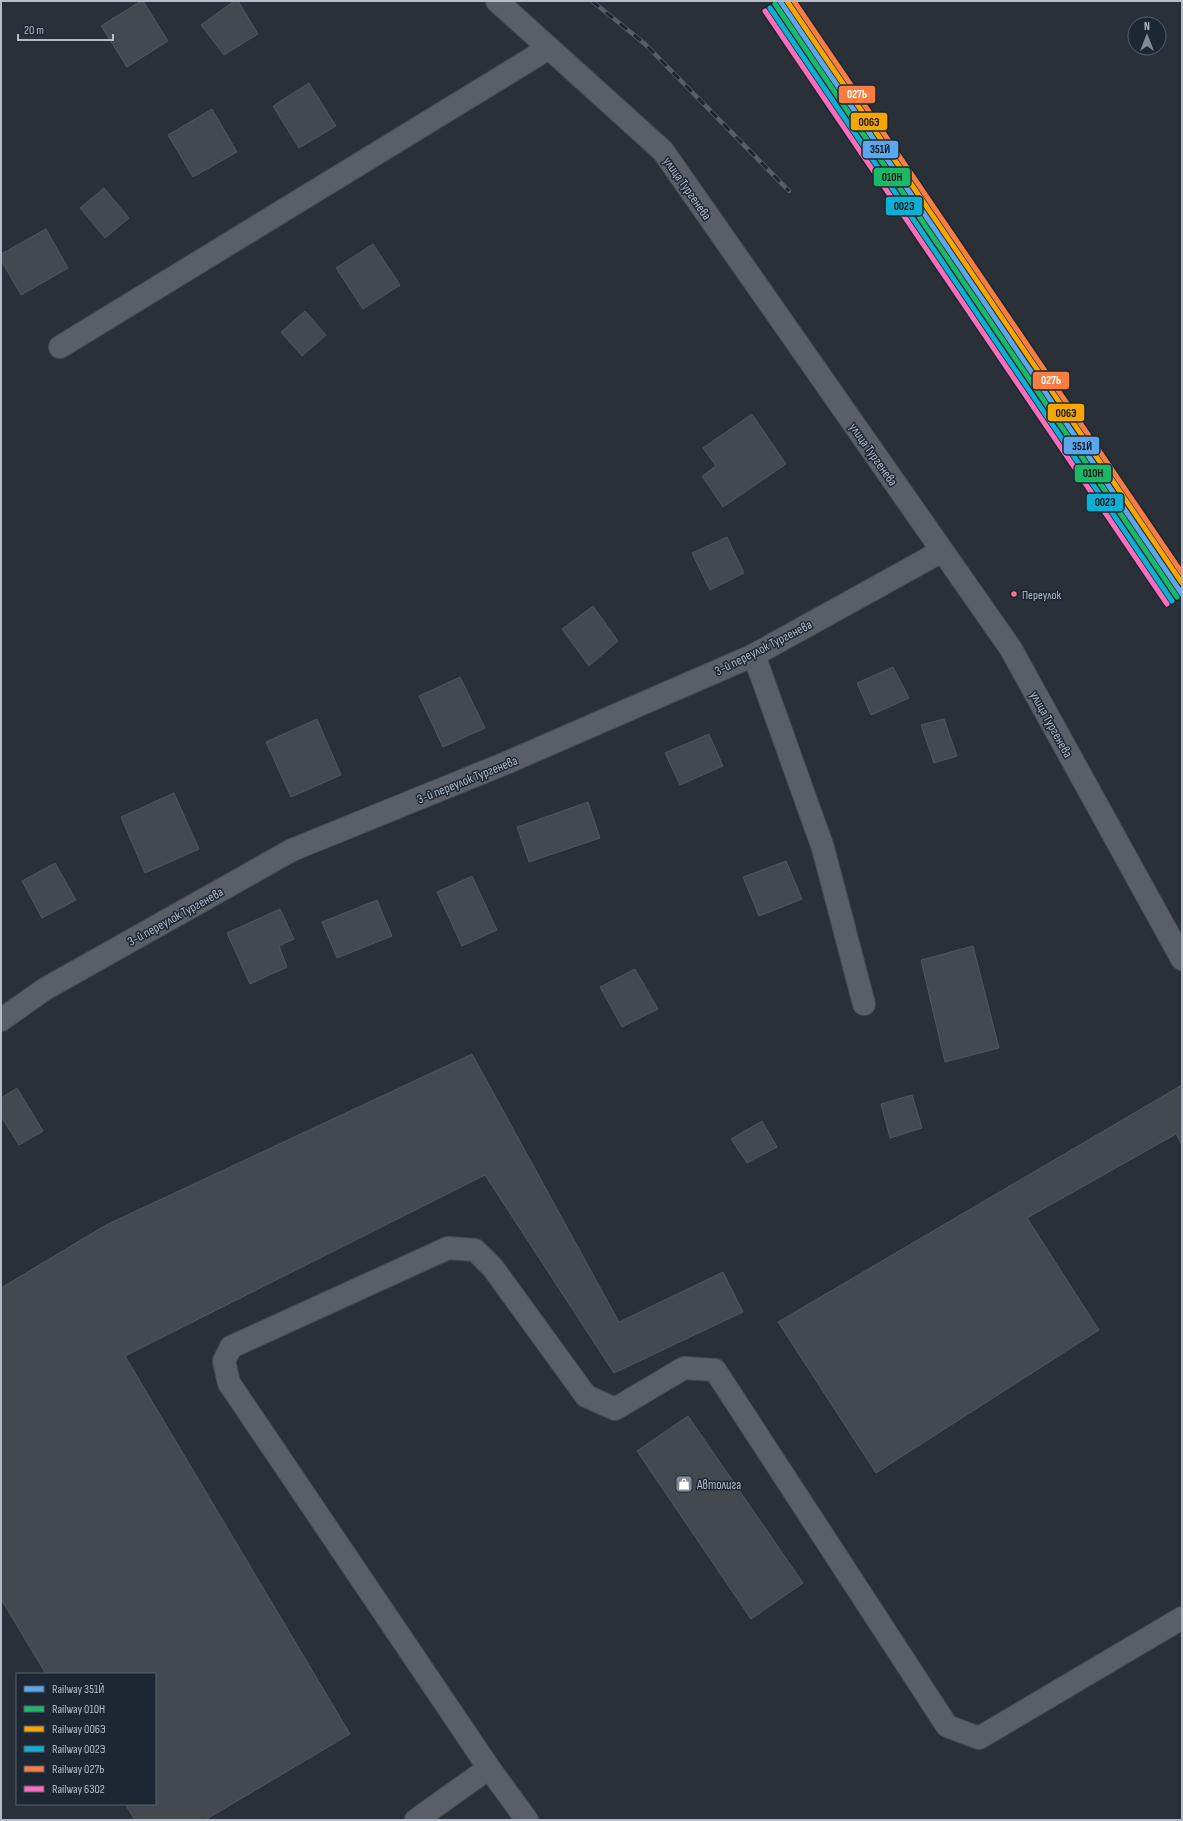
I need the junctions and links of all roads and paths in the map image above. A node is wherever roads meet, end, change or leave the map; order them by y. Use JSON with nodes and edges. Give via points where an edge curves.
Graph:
{"nodes":[{"id":1,"x":497,"y":1,"type":"edge"},
{"id":2,"x":549,"y":48,"type":"junction"},
{"id":3,"x":60,"y":347,"type":"dead end"},
{"id":4,"x":942,"y":551,"type":"junction"},
{"id":5,"x":754,"y":655,"type":"junction"},
{"id":6,"x":1182,"y":959,"type":"edge"},
{"id":7,"x":864,"y":1004,"type":"dead end"},
{"id":8,"x":1,"y":1020,"type":"edge"},
{"id":9,"x":1182,"y":1618,"type":"edge"},
{"id":10,"x":489,"y":1768,"type":"junction"},
{"id":11,"x":416,"y":1820,"type":"edge"},
{"id":12,"x":527,"y":1820,"type":"edge"}],
"edges":[{"from":1,"to":2,"type":"street","name":"улица Тургенева"},
{"from":2,"to":3,"type":"street"},
{"from":2,"to":4,"type":"street","name":"улица Тургенева","via":[[663,151]]},
{"from":4,"to":5,"type":"street","name":"3-й переулок Тургенева"},
{"from":4,"to":6,"type":"street","name":"улица Тургенева","via":[[1010,649]]},
{"from":5,"to":7,"type":"street","via":[[823,848]]},
{"from":5,"to":8,"type":"street","name":"3-й переулок Тургенева","via":[[506,763],[292,850],[45,989]]},
{"from":9,"to":10,"type":"street","via":[[979,1738],[947,1726],[715,1370],[684,1368],[615,1409],[586,1396],[493,1268],[475,1250],[448,1248],[231,1347],[224,1361],[229,1383]]},
{"from":10,"to":11,"type":"street"},
{"from":10,"to":12,"type":"street"}]}
